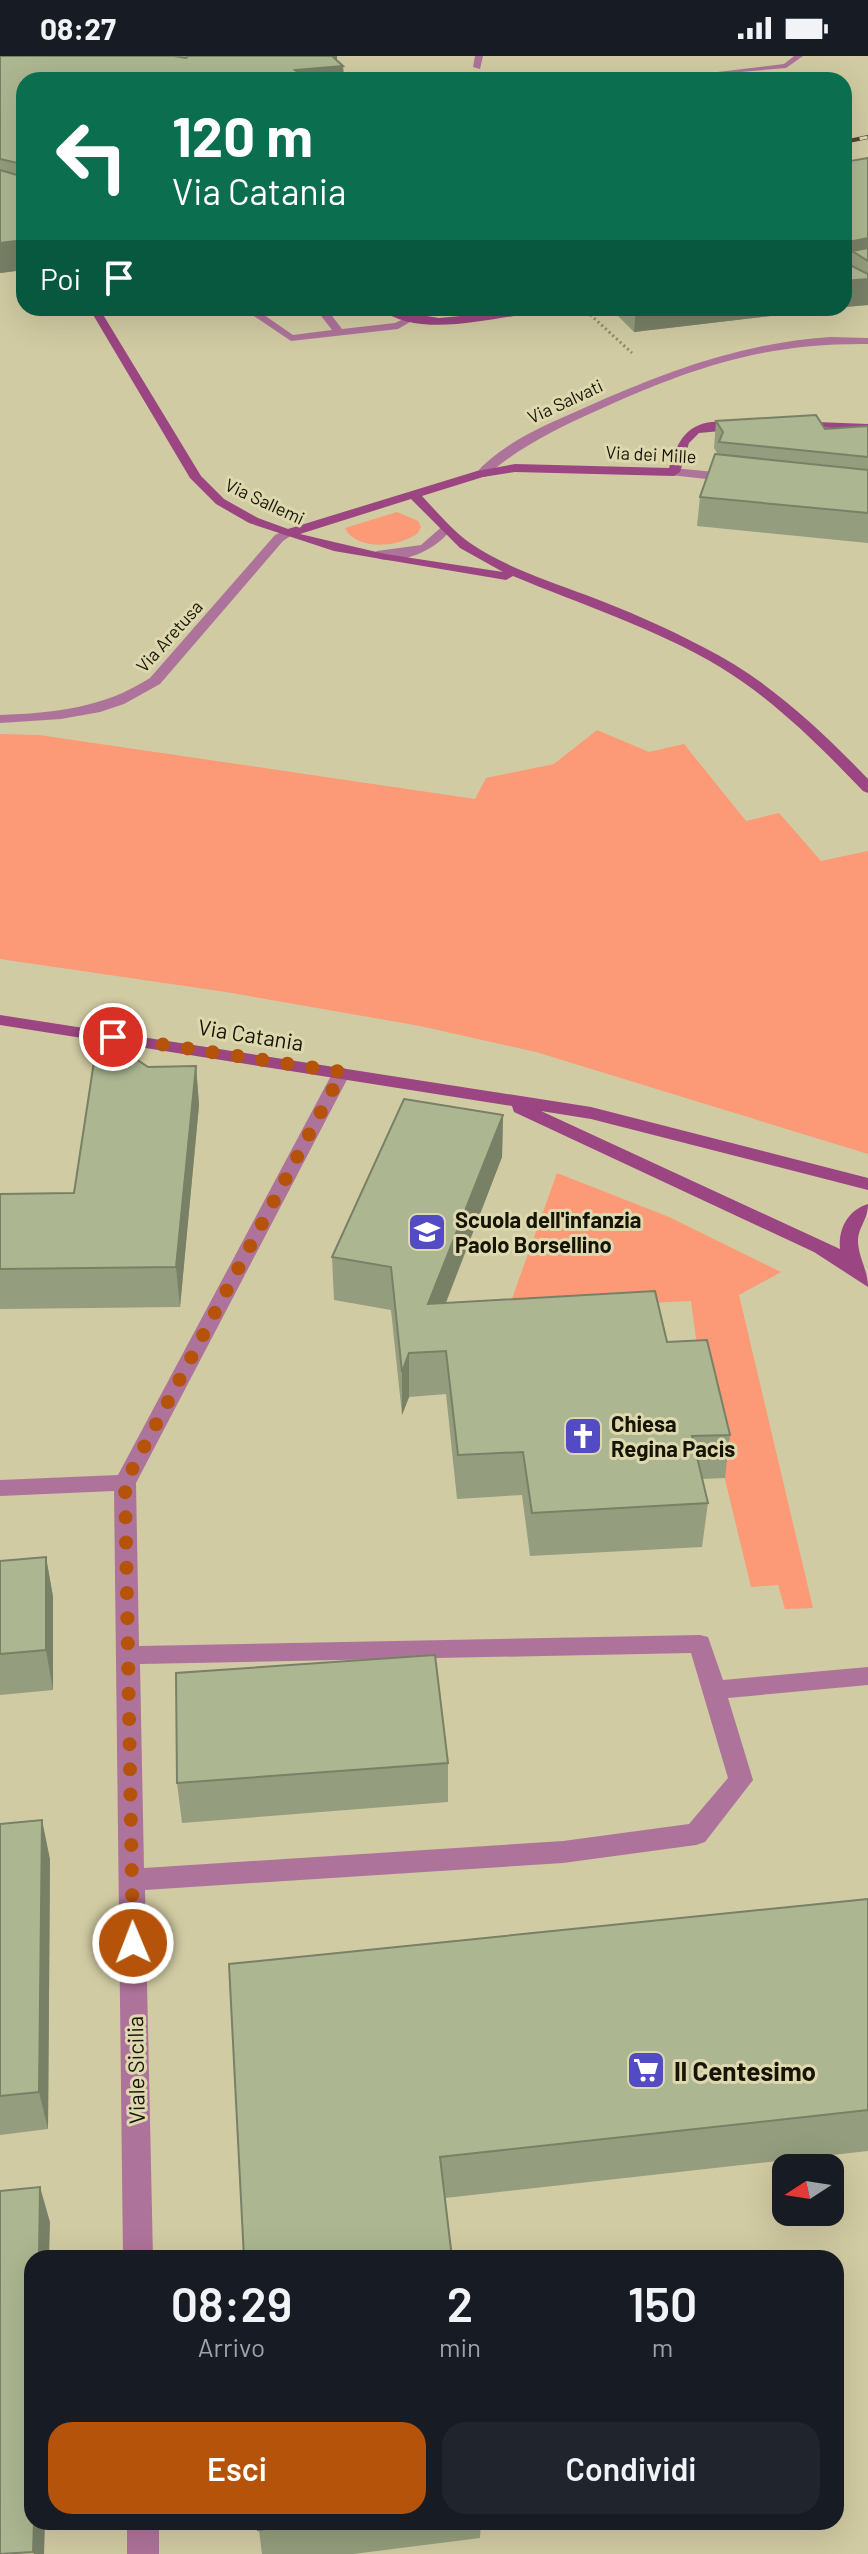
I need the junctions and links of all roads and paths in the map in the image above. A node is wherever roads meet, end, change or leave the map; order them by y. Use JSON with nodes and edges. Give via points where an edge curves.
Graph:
{"nodes":[{"id":1,"x":479,"y":56,"type":"edge"},
{"id":2,"x":799,"y":56,"type":"edge"},
{"id":3,"x":762,"y":59,"type":"dead end"},
{"id":4,"x":786,"y":66,"type":"junction"},
{"id":5,"x":477,"y":67,"type":"dead end"},
{"id":6,"x":729,"y":72,"type":"edge"},
{"id":7,"x":99,"y":316,"type":"edge"},
{"id":8,"x":259,"y":316,"type":"edge"},
{"id":9,"x":326,"y":316,"type":"edge"},
{"id":10,"x":399,"y":316,"type":"edge"},
{"id":11,"x":480,"y":316,"type":"edge"},
{"id":12,"x":592,"y":316,"type":"edge"},
{"id":13,"x":410,"y":319,"type":"junction"},
{"id":14,"x":340,"y":333,"type":"junction"},
{"id":15,"x":868,"y":341,"type":"edge"},
{"id":16,"x":659,"y":378,"type":"junction"},
{"id":17,"x":788,"y":423,"type":"edge"},
{"id":18,"x":758,"y":425,"type":"edge"},
{"id":19,"x":868,"y":427,"type":"edge"},
{"id":20,"x":674,"y":472,"type":"junction"},
{"id":21,"x":481,"y":474,"type":"junction"},
{"id":22,"x":749,"y":480,"type":"edge"},
{"id":23,"x":413,"y":494,"type":"junction"},
{"id":24,"x":445,"y":528,"type":"junction"},
{"id":25,"x":289,"y":533,"type":"junction"},
{"id":26,"x":377,"y":555,"type":"junction"},
{"id":27,"x":522,"y":578,"type":"junction"},
{"id":28,"x":0,"y":719,"type":"edge"},
{"id":29,"x":868,"y":788,"type":"edge"},
{"id":30,"x":0,"y":1020,"type":"edge"},
{"id":31,"x":342,"y":1072,"type":"junction"},
{"id":32,"x":495,"y":1096,"type":"junction"},
{"id":33,"x":868,"y":1184,"type":"edge"},
{"id":34,"x":868,"y":1210,"type":"edge"},
{"id":35,"x":862,"y":1274,"type":"edge"},
{"id":36,"x":125,"y":1483,"type":"junction"},
{"id":37,"x":0,"y":1488,"type":"edge"},
{"id":38,"x":129,"y":1655,"type":"junction"},
{"id":39,"x":868,"y":1676,"type":"edge"},
{"id":40,"x":715,"y":1690,"type":"junction"},
{"id":41,"x":132,"y":1880,"type":"junction"},
{"id":42,"x":138,"y":2250,"type":"edge"},
{"id":43,"x":143,"y":2530,"type":"edge"},
{"id":44,"x":143,"y":2554,"type":"edge"}],
"edges":[{"from":1,"to":5,"type":"street"},
{"from":2,"to":4,"type":"street"},
{"from":3,"to":4,"type":"street"},
{"from":4,"to":6,"type":"street"},
{"from":7,"to":25,"type":"street","name":"Via Sallemi","via":[[206,491],[224,505]]},
{"from":8,"to":14,"type":"street","via":[[291,338]]},
{"from":9,"to":14,"type":"street"},
{"from":10,"to":13,"type":"street"},
{"from":11,"to":13,"type":"street"},
{"from":12,"to":16,"type":"path"},
{"from":13,"to":14,"type":"street","via":[[398,326]]},
{"from":15,"to":16,"type":"street","name":"Via Salvati","via":[[763,346],[710,358]]},
{"from":16,"to":21,"type":"street","name":"Via Salvati","via":[[506,450]]},
{"from":17,"to":19,"type":"street"},
{"from":18,"to":20,"type":"street","via":[[691,432],[682,441]]},
{"from":20,"to":21,"type":"street","name":"Via dei Mille","via":[[515,468]]},
{"from":20,"to":22,"type":"street","name":"Via dei Mille"},
{"from":21,"to":23,"type":"street","name":"Via Salvati"},
{"from":23,"to":24,"type":"street","name":"Via Sallemi"},
{"from":23,"to":25,"type":"street","name":"Via Salvati"},
{"from":24,"to":26,"type":"street","via":[[442,537],[416,551]]},
{"from":24,"to":27,"type":"street","name":"Via Sallemi"},
{"from":25,"to":26,"type":"street","name":"Via Sallemi"},
{"from":25,"to":28,"type":"street","name":"Via Aretusa","via":[[279,538],[155,681],[135,695],[61,717]]},
{"from":26,"to":27,"type":"street","name":"Via Sallemi"},
{"from":27,"to":29,"type":"street","name":"Via Sallemi","via":[[701,651],[760,687],[818,734]]},
{"from":30,"to":31,"type":"street","name":"Via Catania"},
{"from":31,"to":32,"type":"street","name":"Via Catania"},
{"from":31,"to":36,"type":"street","name":"Viale Sicilia"},
{"from":32,"to":33,"type":"street","via":[[591,1113]]},
{"from":32,"to":35,"type":"street","via":[[672,1176]]},
{"from":34,"to":35,"type":"street","via":[[848,1233],[848,1250]]},
{"from":36,"to":37,"type":"street"},
{"from":36,"to":38,"type":"street","name":"Viale Sicilia"},
{"from":38,"to":40,"type":"street","via":[[700,1644]]},
{"from":38,"to":41,"type":"street","name":"Viale Sicilia"},
{"from":39,"to":40,"type":"street"},
{"from":40,"to":41,"type":"street","via":[[741,1780],[696,1834],[563,1852]]},
{"from":41,"to":42,"type":"street","name":"Viale Sicilia"},
{"from":43,"to":44,"type":"street"}]}
